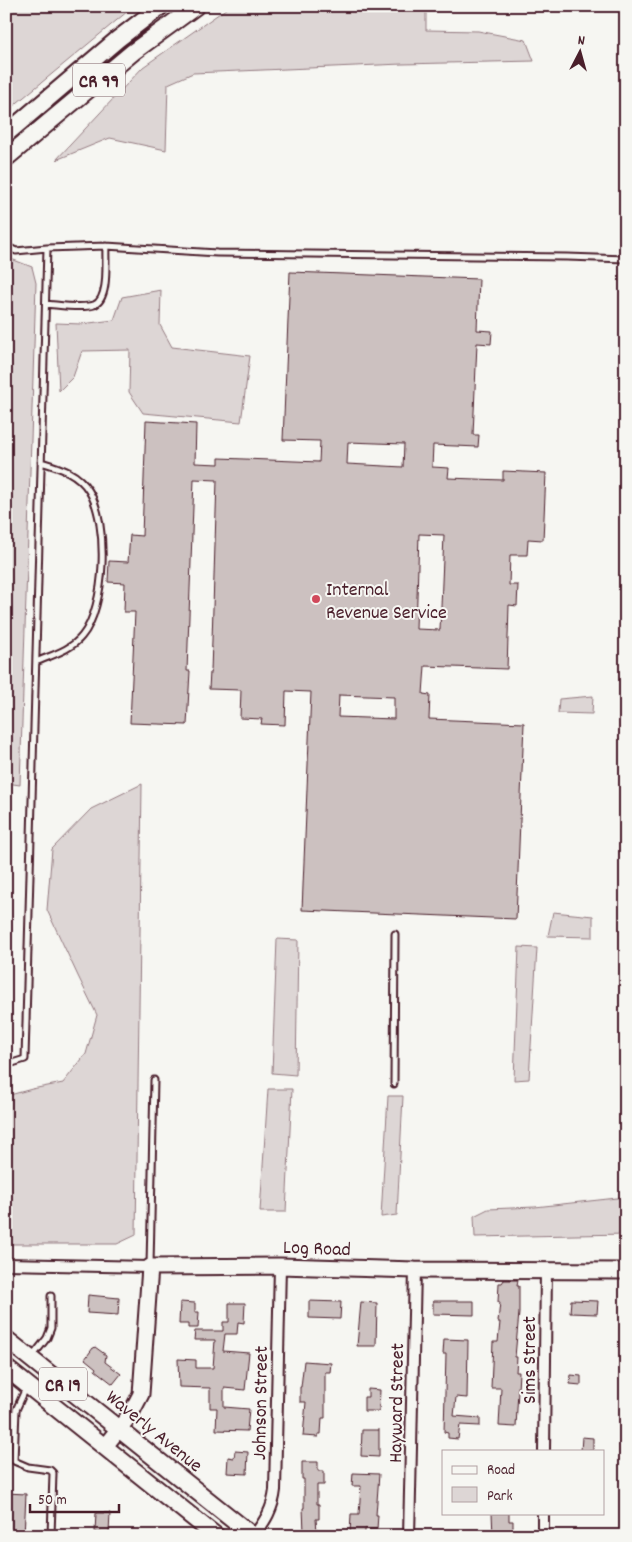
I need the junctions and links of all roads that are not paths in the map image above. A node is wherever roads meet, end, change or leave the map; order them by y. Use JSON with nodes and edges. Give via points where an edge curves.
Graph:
{"nodes":[{"id":1,"x":160,"y":6,"type":"edge"},
{"id":2,"x":196,"y":6,"type":"edge"},
{"id":3,"x":6,"y":134,"type":"edge"},
{"id":4,"x":6,"y":158,"type":"edge"},
{"id":5,"x":6,"y":246,"type":"edge"},
{"id":6,"x":106,"y":246,"type":"junction"},
{"id":7,"x":47,"y":248,"type":"junction"},
{"id":8,"x":626,"y":259,"type":"edge"},
{"id":9,"x":46,"y":304,"type":"junction"},
{"id":10,"x":42,"y":462,"type":"junction"},
{"id":11,"x":36,"y":662,"type":"junction"},
{"id":12,"x":395,"y":934,"type":"dead end"},
{"id":13,"x":6,"y":1065,"type":"edge"},
{"id":14,"x":154,"y":1080,"type":"dead end"},
{"id":15,"x":394,"y":1084,"type":"dead end"},
{"id":16,"x":6,"y":1264,"type":"edge"},
{"id":17,"x":150,"y":1266,"type":"junction"},
{"id":18,"x":280,"y":1266,"type":"junction"},
{"id":19,"x":415,"y":1270,"type":"junction"},
{"id":20,"x":546,"y":1270,"type":"junction"},
{"id":21,"x":626,"y":1270,"type":"edge"},
{"id":22,"x":51,"y":1296,"type":"dead end"},
{"id":23,"x":6,"y":1339,"type":"edge"},
{"id":24,"x":31,"y":1358,"type":"junction"},
{"id":25,"x":6,"y":1368,"type":"edge"},
{"id":26,"x":28,"y":1385,"type":"junction"},
{"id":27,"x":120,"y":1429,"type":"junction"},
{"id":28,"x":104,"y":1446,"type":"junction"},
{"id":29,"x":544,"y":1450,"type":"edge"},
{"id":30,"x":543,"y":1514,"type":"edge"},
{"id":31,"x":51,"y":1536,"type":"edge"},
{"id":32,"x":216,"y":1536,"type":"edge"},
{"id":33,"x":253,"y":1536,"type":"edge"},
{"id":34,"x":409,"y":1536,"type":"edge"},
{"id":35,"x":543,"y":1536,"type":"edge"}],
"edges":[{"from":1,"to":3,"type":"main road","number":"CR 99"},
{"from":2,"to":4,"type":"main road","number":"CR 99","via":[[133,52]]},
{"from":5,"to":7,"type":"lane","via":[[16,251]]},
{"from":6,"to":7,"type":"lane"},
{"from":6,"to":8,"type":"lane","via":[[217,253]]},
{"from":6,"to":9,"type":"lane","via":[[105,289],[100,300],[85,306]]},
{"from":7,"to":9,"type":"lane"},
{"from":9,"to":10,"type":"lane"},
{"from":10,"to":11,"type":"lane"},
{"from":10,"to":11,"type":"lane","via":[[66,469],[90,491],[102,531],[101,588],[88,628],[81,637],[71,646]]},
{"from":11,"to":13,"type":"lane","via":[[25,1059]]},
{"from":12,"to":15,"type":"lane"},
{"from":14,"to":17,"type":"lane"},
{"from":16,"to":17,"type":"street","name":"Log Road"},
{"from":17,"to":18,"type":"street","name":"Log Road"},
{"from":17,"to":27,"type":"street","via":[[141,1394]]},
{"from":18,"to":19,"type":"street","name":"Log Road"},
{"from":18,"to":33,"type":"street","name":"Johnson Street","via":[[274,1500],[269,1515]]},
{"from":19,"to":20,"type":"street","name":"Log Road"},
{"from":19,"to":34,"type":"street","name":"Hayward Street"},
{"from":20,"to":21,"type":"street","name":"Log Road"},
{"from":20,"to":29,"type":"street","name":"Sims Street"},
{"from":22,"to":24,"type":"lane","via":[[51,1328]]},
{"from":23,"to":24,"type":"main road","name":"Waverly Avenue","number":"CR 19"},
{"from":24,"to":27,"type":"main road","name":"Waverly Avenue","number":"CR 19"},
{"from":25,"to":26,"type":"main road","number":"CR 19"},
{"from":26,"to":28,"type":"main road","number":"CR 19"},
{"from":26,"to":31,"type":"lane","via":[[16,1410],[14,1461],[53,1473]]},
{"from":27,"to":28,"type":"street"},
{"from":27,"to":33,"type":"main road","name":"Waverly Avenue","number":"CR 19"},
{"from":28,"to":32,"type":"main road","number":"CR 19"},
{"from":30,"to":35,"type":"street"}]}
